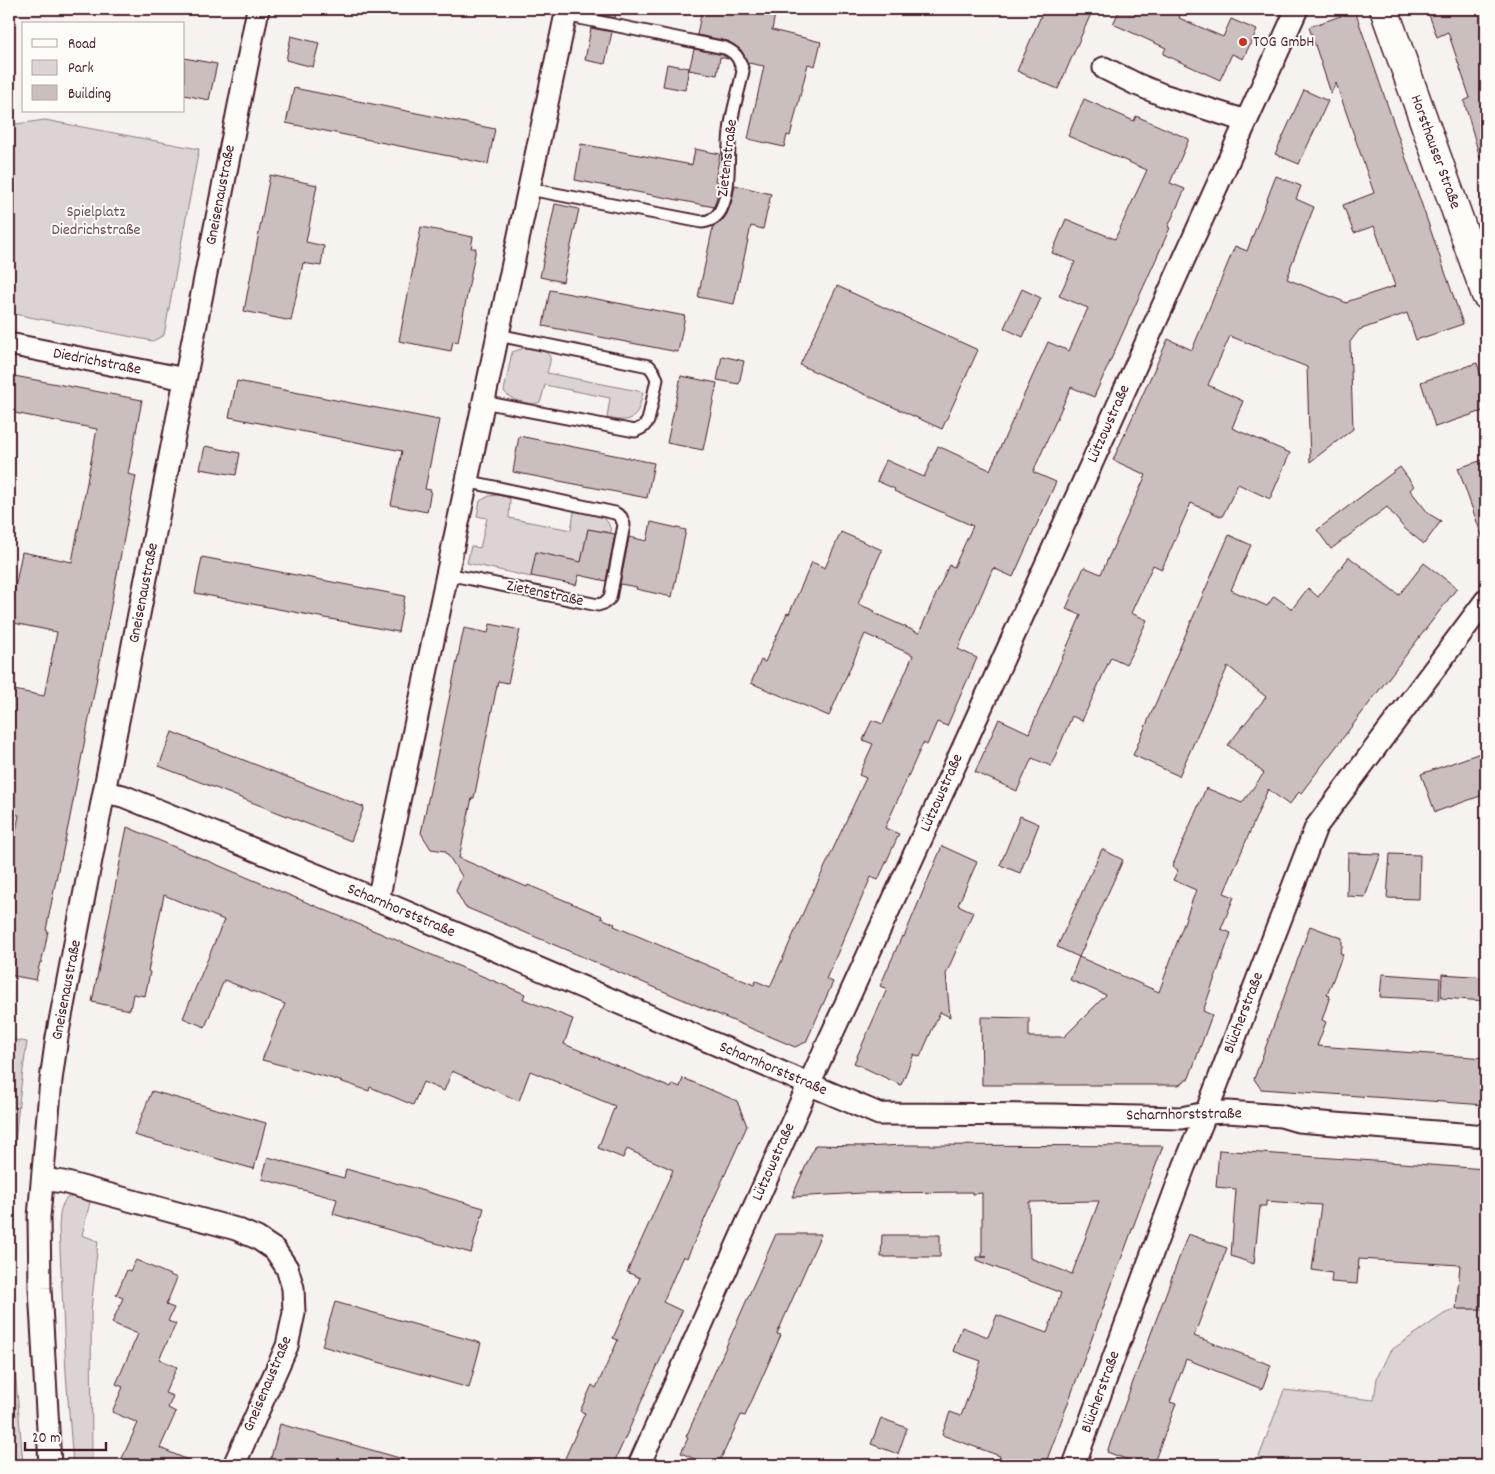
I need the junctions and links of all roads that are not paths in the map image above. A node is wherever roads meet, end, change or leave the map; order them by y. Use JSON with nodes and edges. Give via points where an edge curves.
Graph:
{"nodes":[{"id":1,"x":258,"y":9,"type":"edge"},
{"id":2,"x":1297,"y":9,"type":"edge"},
{"id":3,"x":1384,"y":9,"type":"edge"},
{"id":4,"x":566,"y":12,"type":"edge"},
{"id":5,"x":1104,"y":68,"type":"dead end"},
{"id":6,"x":1246,"y":121,"type":"junction"},
{"id":7,"x":529,"y":189,"type":"junction"},
{"id":8,"x":1486,"y":295,"type":"edge"},
{"id":9,"x":498,"y":336,"type":"junction"},
{"id":10,"x":9,"y":344,"type":"edge"},
{"id":11,"x":185,"y":379,"type":"junction"},
{"id":12,"x":483,"y":402,"type":"junction"},
{"id":13,"x":466,"y":482,"type":"junction"},
{"id":14,"x":447,"y":574,"type":"junction"},
{"id":15,"x":1486,"y":600,"type":"edge"},
{"id":16,"x":104,"y":792,"type":"junction"},
{"id":17,"x":378,"y":900,"type":"junction"},
{"id":18,"x":809,"y":1084,"type":"junction"},
{"id":19,"x":1206,"y":1113,"type":"junction"},
{"id":20,"x":1486,"y":1136,"type":"edge"},
{"id":21,"x":42,"y":1179,"type":"junction"},
{"id":22,"x":50,"y":1465,"type":"edge"},
{"id":23,"x":234,"y":1465,"type":"edge"},
{"id":24,"x":639,"y":1465,"type":"edge"},
{"id":25,"x":1074,"y":1465,"type":"edge"}],
"edges":[{"from":1,"to":11,"type":"street","name":"Gneisenaustraße"},
{"from":2,"to":6,"type":"street","name":"Lützowstraße"},
{"from":3,"to":8,"type":"main road","name":"Horsthauser Straße","via":[[1475,250]]},
{"from":4,"to":7,"type":"street","name":"Zietenstraße"},
{"from":4,"to":7,"type":"lane","name":"Zietenstraße","via":[[734,52],[743,71],[730,129],[726,194],[717,216],[702,222]]},
{"from":5,"to":6,"type":"street","via":[[1163,96]]},
{"from":6,"to":18,"type":"street","name":"Lützowstraße"},
{"from":7,"to":9,"type":"street","name":"Zietenstraße"},
{"from":9,"to":12,"type":"street","name":"Zietenstraße"},
{"from":9,"to":12,"type":"lane","via":[[649,366],[656,378],[648,421],[635,431]]},
{"from":10,"to":11,"type":"street","name":"Diedrichstraße"},
{"from":11,"to":16,"type":"street","name":"Gneisenaustraße"},
{"from":12,"to":13,"type":"street","name":"Zietenstraße"},
{"from":13,"to":14,"type":"street","name":"Zietenstraße"},
{"from":13,"to":14,"type":"lane","name":"Zietenstraße","via":[[616,513],[621,517],[624,524],[610,598],[598,605]]},
{"from":14,"to":17,"type":"street","name":"Zietenstraße"},
{"from":15,"to":19,"type":"street","name":"Blücherstraße","via":[[1316,828]]},
{"from":16,"to":17,"type":"street","name":"Scharnhorststraße","via":[[123,796]]},
{"from":16,"to":21,"type":"street","name":"Gneisenaustraße","via":[[57,1037]]},
{"from":17,"to":18,"type":"street","name":"Scharnhorststraße"},
{"from":18,"to":19,"type":"street","name":"Scharnhorststraße","via":[[879,1114],[1181,1118]]},
{"from":18,"to":24,"type":"street","name":"Lützowstraße"},
{"from":19,"to":20,"type":"street","name":"Scharnhorststraße","via":[[1260,1114],[1298,1121]]},
{"from":19,"to":25,"type":"street","name":"Blücherstraße"},
{"from":21,"to":22,"type":"street","name":"Gneisenaustraße","via":[[40,1288]]},
{"from":21,"to":23,"type":"street","name":"Gneisenaustraße","via":[[236,1229],[275,1250],[287,1268],[294,1288],[294,1314],[287,1346]]}]}
